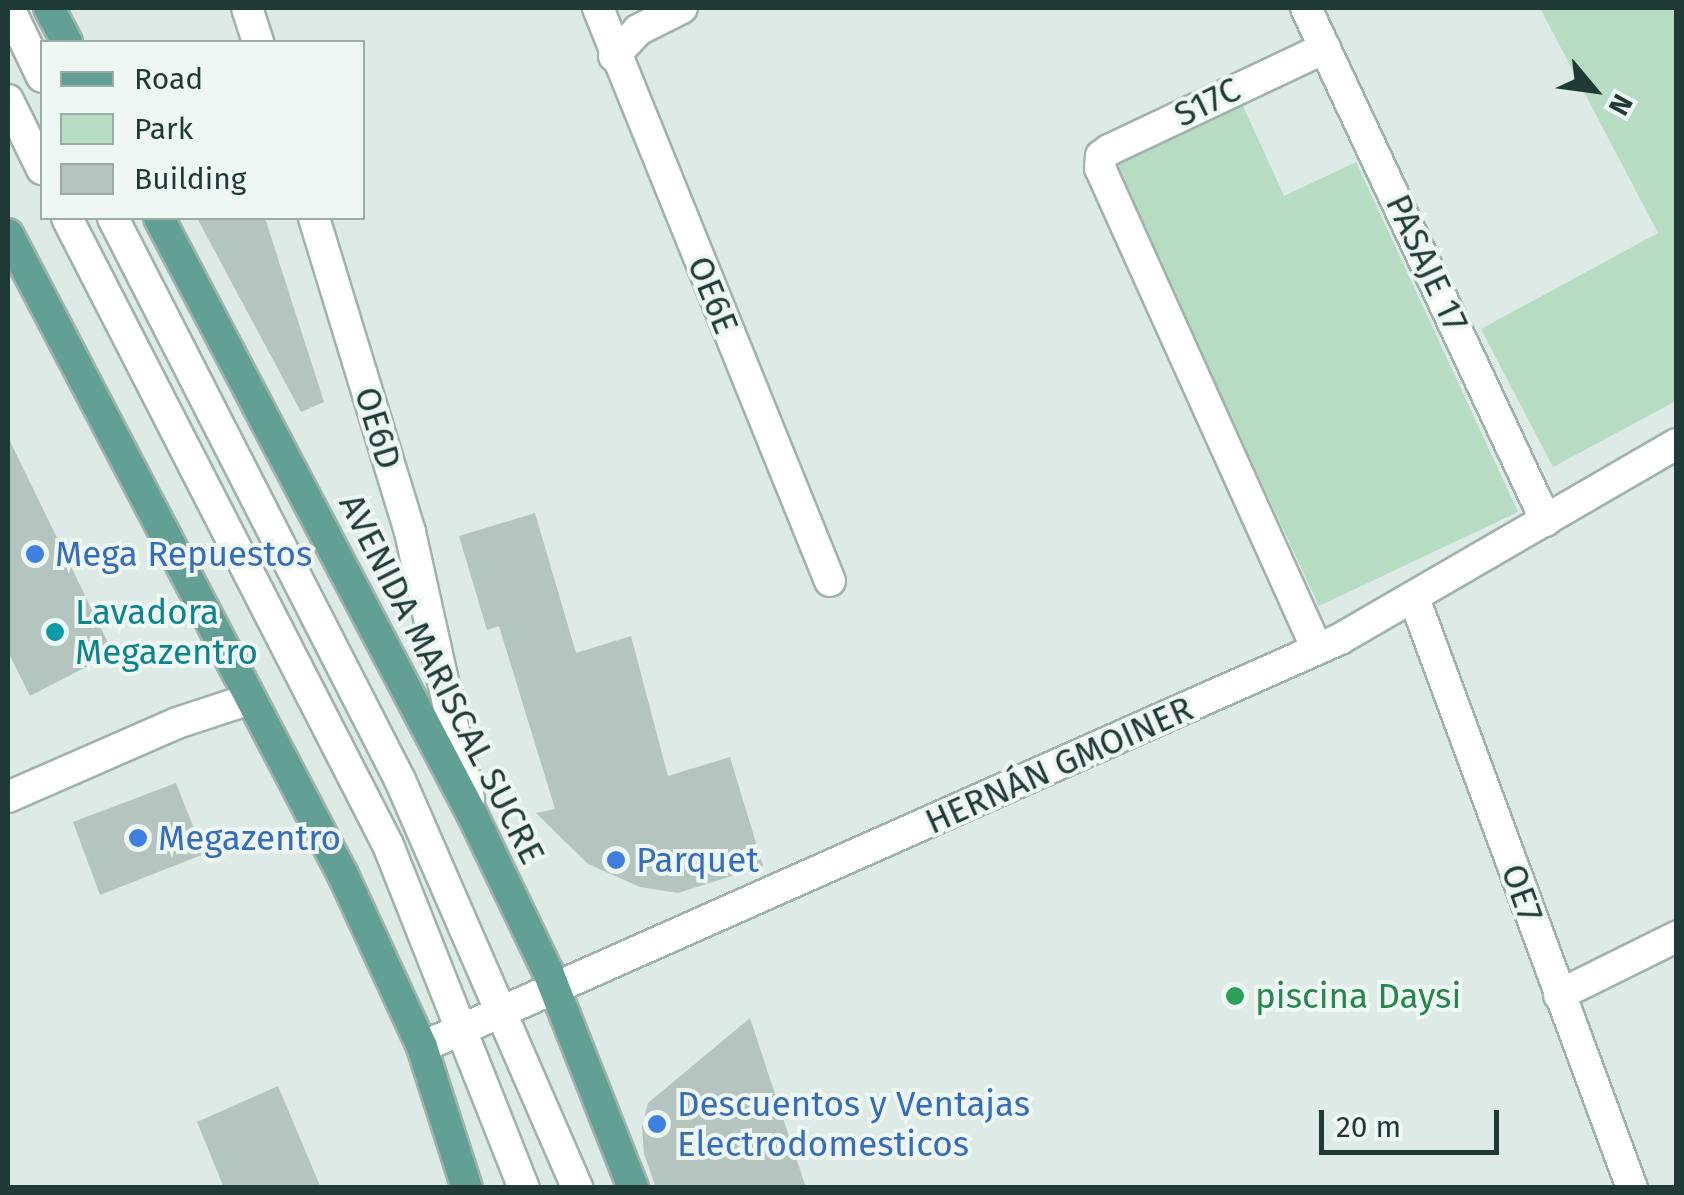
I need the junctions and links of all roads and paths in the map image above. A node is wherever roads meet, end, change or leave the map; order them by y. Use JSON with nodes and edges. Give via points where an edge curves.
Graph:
{"nodes":[{"id":1,"x":9,"y":8,"type":"edge"},
{"id":2,"x":49,"y":8,"type":"edge"},
{"id":3,"x":247,"y":8,"type":"edge"},
{"id":4,"x":598,"y":8,"type":"edge"},
{"id":5,"x":682,"y":8,"type":"edge"},
{"id":6,"x":1306,"y":8,"type":"edge"},
{"id":7,"x":66,"y":40,"type":"edge"},
{"id":8,"x":257,"y":40,"type":"edge"},
{"id":9,"x":1326,"y":48,"type":"junction"},
{"id":10,"x":614,"y":56,"type":"junction"},
{"id":11,"x":40,"y":73,"type":"edge"},
{"id":12,"x":8,"y":100,"type":"edge"},
{"id":13,"x":40,"y":165,"type":"edge"},
{"id":14,"x":69,"y":220,"type":"edge"},
{"id":15,"x":114,"y":220,"type":"edge"},
{"id":16,"x":160,"y":220,"type":"edge"},
{"id":17,"x":315,"y":220,"type":"edge"},
{"id":18,"x":8,"y":234,"type":"edge"},
{"id":19,"x":1676,"y":444,"type":"edge"},
{"id":20,"x":1546,"y":520,"type":"junction"},
{"id":21,"x":830,"y":581,"type":"dead end"},
{"id":22,"x":1414,"y":598,"type":"junction"},
{"id":23,"x":1318,"y":649,"type":"junction"},
{"id":24,"x":250,"y":698,"type":"junction"},
{"id":25,"x":8,"y":797,"type":"edge"},
{"id":26,"x":472,"y":816,"type":"junction"},
{"id":27,"x":1676,"y":938,"type":"edge"},
{"id":28,"x":555,"y":988,"type":"junction"},
{"id":29,"x":1559,"y":996,"type":"junction"},
{"id":30,"x":504,"y":1012,"type":"junction"},
{"id":31,"x":464,"y":1028,"type":"junction"},
{"id":32,"x":422,"y":1047,"type":"junction"},
{"id":33,"x":466,"y":1188,"type":"edge"},
{"id":34,"x":524,"y":1188,"type":"edge"},
{"id":35,"x":578,"y":1188,"type":"edge"},
{"id":36,"x":633,"y":1188,"type":"edge"},
{"id":37,"x":1632,"y":1188,"type":"edge"}],
"edges":[{"from":1,"to":11,"type":"street"},
{"from":2,"to":7,"type":"main road"},
{"from":3,"to":8,"type":"street"},
{"from":4,"to":10,"type":"street","name":"OE6E"},
{"from":5,"to":10,"type":"street","via":[[638,30]]},
{"from":6,"to":9,"type":"street","name":"PASAJE 17"},
{"from":9,"to":20,"type":"street","name":"PASAJE 17"},
{"from":9,"to":23,"type":"street","name":"S17C","via":[[1109,150],[1100,168]]},
{"from":10,"to":21,"type":"street","name":"OE6E"},
{"from":12,"to":13,"type":"street"},
{"from":14,"to":31,"type":"street","via":[[388,845]]},
{"from":15,"to":30,"type":"street","via":[[400,780]]},
{"from":16,"to":26,"type":"main road","name":"AVENIDA MARISCAL SUCRE"},
{"from":17,"to":26,"type":"street","name":"OE6D","via":[[410,532]]},
{"from":18,"to":24,"type":"main road"},
{"from":19,"to":20,"type":"street","name":"HERNÁN GMOINER"},
{"from":20,"to":22,"type":"street","name":"HERNÁN GMOINER"},
{"from":22,"to":23,"type":"street","name":"HERNÁN GMOINER"},
{"from":22,"to":29,"type":"street","name":"OE7"},
{"from":23,"to":28,"type":"street","name":"HERNÁN GMOINER"},
{"from":24,"to":25,"type":"street","via":[[177,722]]},
{"from":24,"to":32,"type":"main road","via":[[343,875]]},
{"from":26,"to":28,"type":"main road","name":"AVENIDA MARISCAL SUCRE"},
{"from":27,"to":29,"type":"street"},
{"from":28,"to":30,"type":"street","name":"HERNÁN GMOINER"},
{"from":28,"to":36,"type":"main road","name":"AVENIDA MARISCAL SUCRE"},
{"from":29,"to":37,"type":"street","name":"OE7"},
{"from":30,"to":31,"type":"street","name":"HERNÁN GMOINER"},
{"from":30,"to":35,"type":"street"},
{"from":31,"to":32,"type":"street","name":"HERNÁN GMOINER"},
{"from":31,"to":34,"type":"street"},
{"from":32,"to":33,"type":"main road"}]}
